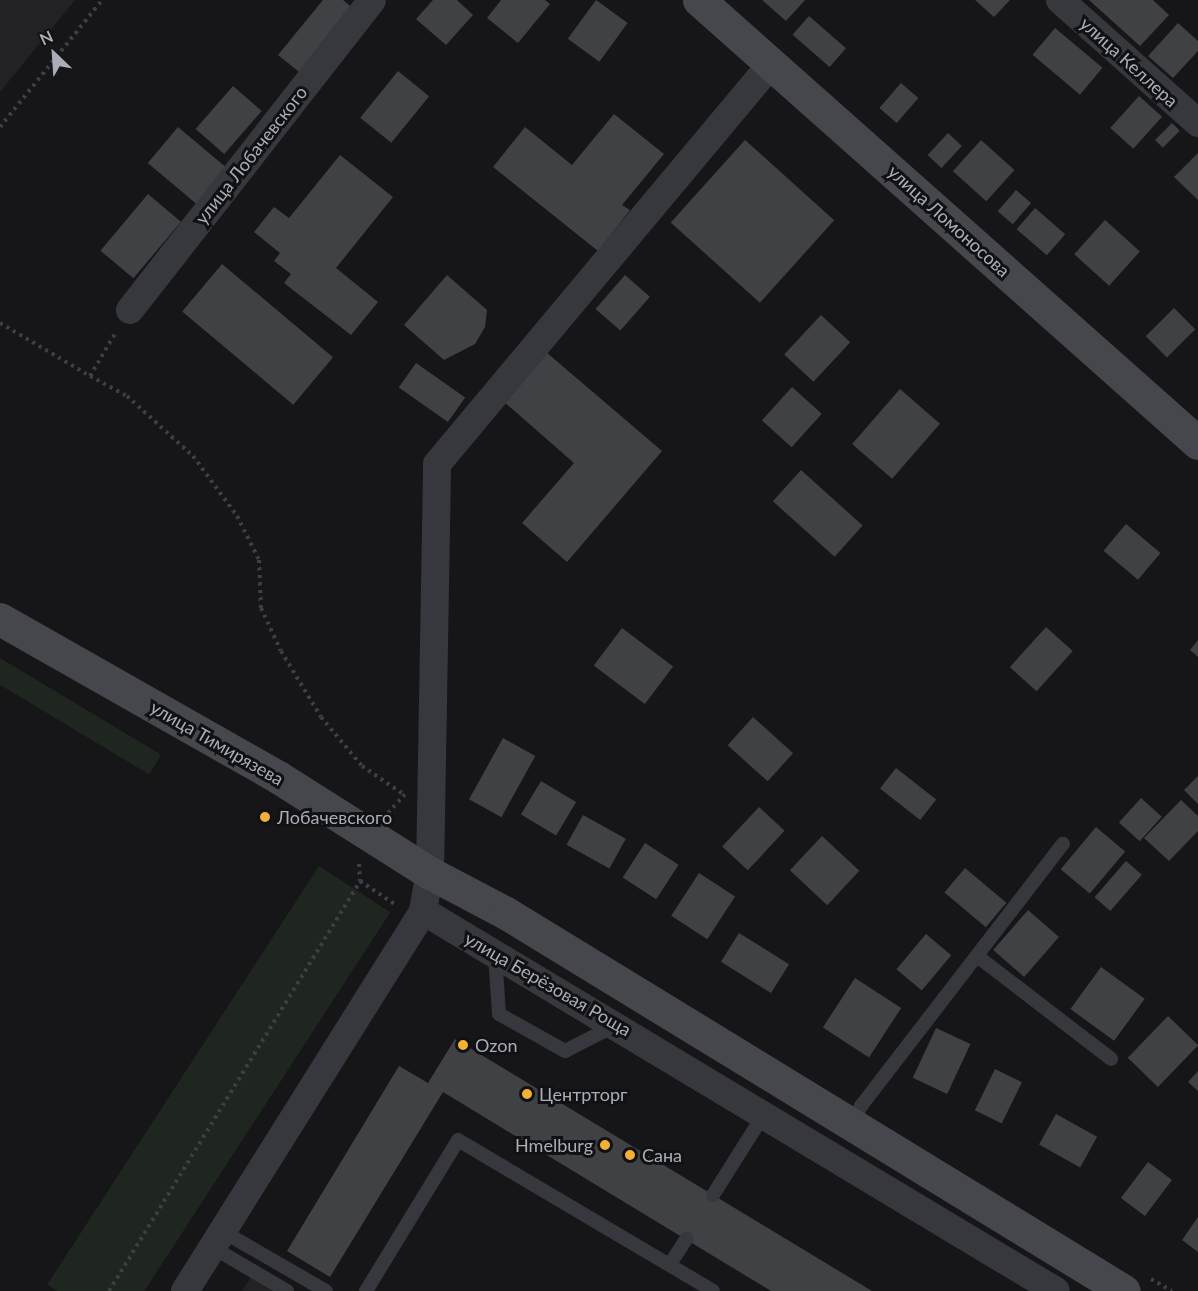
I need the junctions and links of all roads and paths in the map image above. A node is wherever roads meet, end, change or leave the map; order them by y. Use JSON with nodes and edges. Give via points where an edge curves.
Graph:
{"nodes":[{"id":1,"x":102,"y":0,"type":"edge"},
{"id":2,"x":372,"y":0,"type":"edge"},
{"id":3,"x":699,"y":0,"type":"edge"},
{"id":4,"x":1060,"y":0,"type":"edge"},
{"id":5,"x":772,"y":63,"type":"junction"},
{"id":6,"x":1198,"y":123,"type":"edge"},
{"id":7,"x":0,"y":127,"type":"edge"},
{"id":8,"x":130,"y":310,"type":"joint"},
{"id":9,"x":0,"y":323,"type":"edge"},
{"id":10,"x":90,"y":376,"type":"junction"},
{"id":11,"x":1198,"y":443,"type":"edge"},
{"id":12,"x":0,"y":619,"type":"edge"},
{"id":13,"x":403,"y":794,"type":"dead end"},
{"id":14,"x":1063,"y":844,"type":"dead end"},
{"id":15,"x":430,"y":873,"type":"junction"},
{"id":16,"x":420,"y":915,"type":"junction"},
{"id":17,"x":495,"y":954,"type":"junction"},
{"id":18,"x":977,"y":956,"type":"junction"},
{"id":19,"x":617,"y":1024,"type":"junction"},
{"id":20,"x":1111,"y":1059,"type":"dead end"},
{"id":21,"x":764,"y":1114,"type":"junction"},
{"id":22,"x":852,"y":1126,"type":"junction"},
{"id":23,"x":713,"y":1195,"type":"dead end"},
{"id":24,"x":217,"y":1239,"type":"junction"},
{"id":25,"x":686,"y":1239,"type":"dead end"},
{"id":26,"x":670,"y":1264,"type":"junction"},
{"id":27,"x":109,"y":1291,"type":"edge"},
{"id":28,"x":185,"y":1291,"type":"edge"},
{"id":29,"x":287,"y":1291,"type":"edge"},
{"id":30,"x":326,"y":1291,"type":"edge"},
{"id":31,"x":366,"y":1291,"type":"edge"},
{"id":32,"x":713,"y":1291,"type":"edge"},
{"id":33,"x":1056,"y":1291,"type":"edge"},
{"id":34,"x":1124,"y":1291,"type":"edge"}],
"edges":[{"from":1,"to":7,"type":"path"},
{"from":2,"to":8,"type":"street","name":"улица Лобачевского"},
{"from":3,"to":5,"type":"main road","name":"улица Ломоносова"},
{"from":4,"to":6,"type":"street","name":"улица Келлера"},
{"from":5,"to":11,"type":"main road","name":"улица Ломоносова"},
{"from":5,"to":15,"type":"street","via":[[437,464]]},
{"from":8,"to":10,"type":"path"},
{"from":9,"to":10,"type":"path"},
{"from":10,"to":13,"type":"path","via":[[127,396],[193,456],[237,516],[259,560],[261,608],[321,717],[362,766]]},
{"from":12,"to":15,"type":"main road","name":"улица Тимирязева","via":[[278,777]]},
{"from":14,"to":18,"type":"lane"},
{"from":15,"to":16,"type":"street"},
{"from":15,"to":22,"type":"main road","name":"улица Тимирязева","via":[[506,913]]},
{"from":16,"to":17,"type":"street","name":"улица Берёзовая Роща"},
{"from":16,"to":24,"type":"street"},
{"from":16,"to":27,"type":"path","via":[[360,881]]},
{"from":17,"to":19,"type":"street","name":"улица Берёзовая Роща"},
{"from":17,"to":19,"type":"lane","via":[[499,1014],[566,1051]]},
{"from":18,"to":20,"type":"lane"},
{"from":18,"to":22,"type":"lane","via":[[861,1106]]},
{"from":19,"to":21,"type":"street","name":"улица Берёзовая Роща"},
{"from":21,"to":23,"type":"lane"},
{"from":21,"to":33,"type":"street","name":"улица Берёзовая Роща"},
{"from":22,"to":34,"type":"main road","name":"улица Тимирязева"},
{"from":24,"to":28,"type":"street"},
{"from":24,"to":29,"type":"lane"},
{"from":24,"to":30,"type":"lane"},
{"from":25,"to":26,"type":"lane"},
{"from":26,"to":31,"type":"lane","via":[[458,1140]]},
{"from":26,"to":32,"type":"lane"}]}
